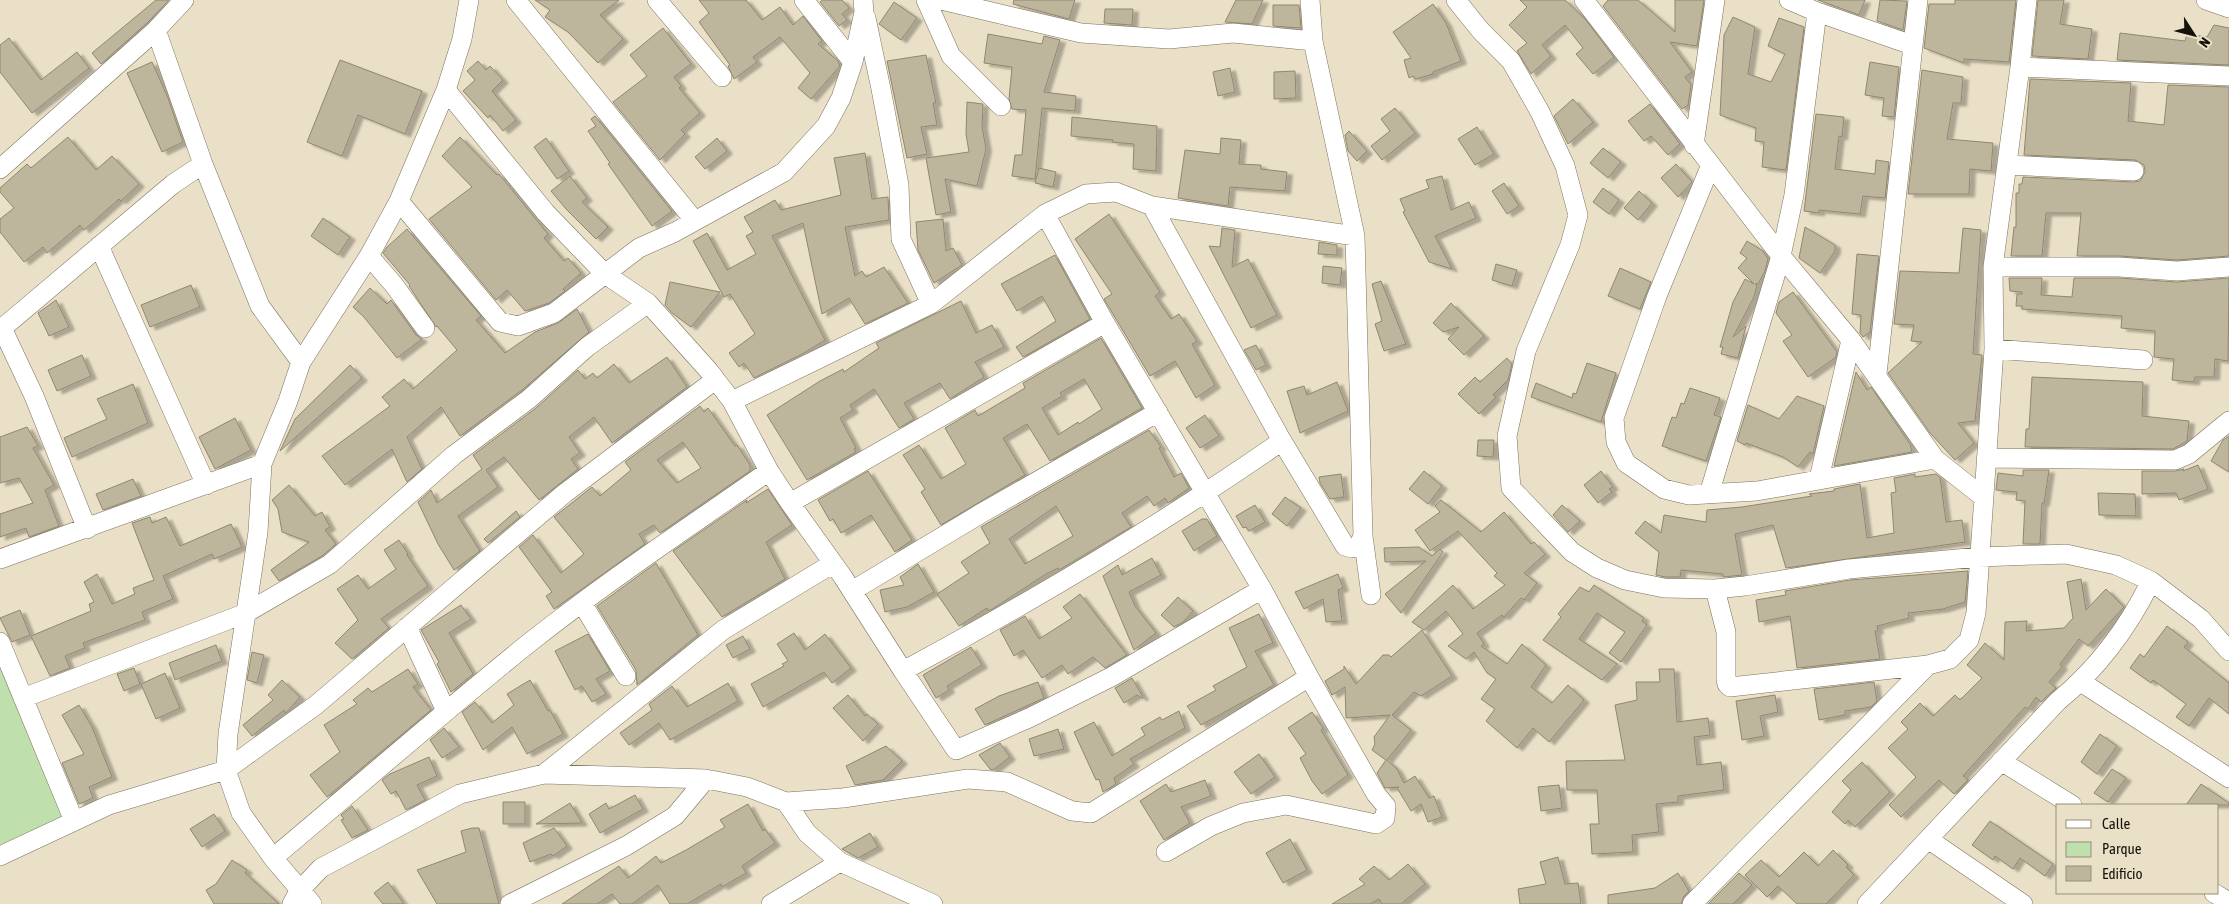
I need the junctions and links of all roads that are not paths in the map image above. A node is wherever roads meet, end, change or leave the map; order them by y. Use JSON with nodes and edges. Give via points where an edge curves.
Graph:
{"nodes":[{"id":1,"x":184,"y":0,"type":"edge"},
{"id":2,"x":469,"y":0,"type":"edge"},
{"id":3,"x":516,"y":0,"type":"edge"},
{"id":4,"x":657,"y":0,"type":"edge"},
{"id":5,"x":804,"y":0,"type":"edge"},
{"id":6,"x":926,"y":0,"type":"edge"},
{"id":7,"x":941,"y":0,"type":"edge"},
{"id":8,"x":1310,"y":0,"type":"edge"},
{"id":9,"x":1456,"y":0,"type":"edge"},
{"id":10,"x":1584,"y":0,"type":"edge"},
{"id":11,"x":1715,"y":0,"type":"edge"},
{"id":12,"x":1789,"y":0,"type":"edge"},
{"id":13,"x":1918,"y":0,"type":"edge"},
{"id":14,"x":2027,"y":0,"type":"edge"},
{"id":15,"x":2206,"y":0,"type":"edge"},
{"id":16,"x":864,"y":6,"type":"edge"},
{"id":17,"x":2229,"y":8,"type":"edge"},
{"id":18,"x":1817,"y":12,"type":"junction"},
{"id":19,"x":156,"y":30,"type":"junction"},
{"id":20,"x":1313,"y":41,"type":"junction"},
{"id":21,"x":1912,"y":45,"type":"junction"},
{"id":22,"x":861,"y":54,"type":"junction"},
{"id":23,"x":2020,"y":67,"type":"junction"},
{"id":24,"x":2229,"y":76,"type":"edge"},
{"id":25,"x":722,"y":77,"type":"dead end"},
{"id":26,"x":446,"y":90,"type":"junction"},
{"id":27,"x":1001,"y":106,"type":"dead end"},
{"id":28,"x":1694,"y":144,"type":"junction"},
{"id":29,"x":203,"y":164,"type":"junction"},
{"id":30,"x":2007,"y":165,"type":"junction"},
{"id":31,"x":1710,"y":167,"type":"junction"},
{"id":32,"x":0,"y":170,"type":"edge"},
{"id":33,"x":2134,"y":171,"type":"dead end"},
{"id":34,"x":400,"y":201,"type":"junction"},
{"id":35,"x":1152,"y":206,"type":"junction"},
{"id":36,"x":1045,"y":214,"type":"junction"},
{"id":37,"x":694,"y":220,"type":"junction"},
{"id":38,"x":1355,"y":236,"type":"junction"},
{"id":39,"x":99,"y":246,"type":"junction"},
{"id":40,"x":369,"y":256,"type":"junction"},
{"id":41,"x":1781,"y":256,"type":"junction"},
{"id":42,"x":1993,"y":267,"type":"junction"},
{"id":43,"x":2229,"y":268,"type":"edge"},
{"id":44,"x":605,"y":274,"type":"junction"},
{"id":45,"x":648,"y":304,"type":"junction"},
{"id":46,"x":931,"y":304,"type":"junction"},
{"id":47,"x":1105,"y":323,"type":"junction"},
{"id":48,"x":425,"y":328,"type":"dead end"},
{"id":49,"x":1,"y":329,"type":"edge"},
{"id":50,"x":1851,"y":340,"type":"junction"},
{"id":51,"x":1994,"y":349,"type":"junction"},
{"id":52,"x":2143,"y":360,"type":"dead end"},
{"id":53,"x":301,"y":362,"type":"junction"},
{"id":54,"x":1877,"y":374,"type":"junction"},
{"id":55,"x":715,"y":380,"type":"junction"},
{"id":56,"x":732,"y":401,"type":"junction"},
{"id":57,"x":1158,"y":412,"type":"junction"},
{"id":58,"x":2229,"y":421,"type":"edge"},
{"id":59,"x":1282,"y":441,"type":"junction"},
{"id":60,"x":1987,"y":458,"type":"junction"},
{"id":61,"x":1935,"y":459,"type":"junction"},
{"id":62,"x":262,"y":464,"type":"junction"},
{"id":63,"x":769,"y":471,"type":"junction"},
{"id":64,"x":1819,"y":479,"type":"junction"},
{"id":65,"x":206,"y":485,"type":"junction"},
{"id":66,"x":1207,"y":493,"type":"junction"},
{"id":67,"x":1710,"y":494,"type":"junction"},
{"id":68,"x":1983,"y":497,"type":"junction"},
{"id":69,"x":790,"y":503,"type":"junction"},
{"id":70,"x":87,"y":529,"type":"junction"},
{"id":71,"x":1363,"y":536,"type":"junction"},
{"id":72,"x":1979,"y":557,"type":"junction"},
{"id":73,"x":0,"y":559,"type":"edge"},
{"id":74,"x":832,"y":564,"type":"junction"},
{"id":75,"x":2151,"y":581,"type":"junction"},
{"id":76,"x":1262,"y":589,"type":"junction"},
{"id":77,"x":1715,"y":589,"type":"junction"},
{"id":78,"x":852,"y":591,"type":"junction"},
{"id":79,"x":1371,"y":595,"type":"dead end"},
{"id":80,"x":582,"y":602,"type":"junction"},
{"id":81,"x":246,"y":613,"type":"junction"},
{"id":82,"x":407,"y":627,"type":"junction"},
{"id":83,"x":0,"y":642,"type":"edge"},
{"id":84,"x":2229,"y":650,"type":"edge"},
{"id":85,"x":1928,"y":665,"type":"junction"},
{"id":86,"x":903,"y":672,"type":"junction"},
{"id":87,"x":626,"y":676,"type":"dead end"},
{"id":88,"x":1309,"y":677,"type":"junction"},
{"id":89,"x":2081,"y":682,"type":"junction"},
{"id":90,"x":23,"y":698,"type":"junction"},
{"id":91,"x":446,"y":711,"type":"junction"},
{"id":92,"x":2001,"y":761,"type":"junction"},
{"id":93,"x":226,"y":770,"type":"junction"},
{"id":94,"x":544,"y":774,"type":"junction"},
{"id":95,"x":2229,"y":778,"type":"edge"},
{"id":96,"x":706,"y":779,"type":"junction"},
{"id":97,"x":786,"y":802,"type":"junction"},
{"id":98,"x":2070,"y":804,"type":"edge"},
{"id":99,"x":74,"y":821,"type":"junction"},
{"id":100,"x":1928,"y":839,"type":"junction"},
{"id":101,"x":1166,"y":852,"type":"dead end"},
{"id":102,"x":0,"y":856,"type":"edge"},
{"id":103,"x":273,"y":858,"type":"junction"},
{"id":104,"x":840,"y":862,"type":"junction"},
{"id":105,"x":2216,"y":894,"type":"edge"},
{"id":106,"x":301,"y":900,"type":"edge"},
{"id":107,"x":2229,"y":902,"type":"edge"},
{"id":108,"x":510,"y":904,"type":"edge"},
{"id":109,"x":771,"y":904,"type":"edge"},
{"id":110,"x":933,"y":904,"type":"edge"},
{"id":111,"x":1692,"y":904,"type":"edge"},
{"id":112,"x":1868,"y":904,"type":"edge"},
{"id":113,"x":2023,"y":904,"type":"edge"}],
"edges":[{"from":1,"to":19,"type":"street"},
{"from":2,"to":26,"type":"street","via":[[462,39]]},
{"from":3,"to":37,"type":"street"},
{"from":4,"to":25,"type":"street"},
{"from":5,"to":22,"type":"street"},
{"from":6,"to":27,"type":"street","via":[[951,56]]},
{"from":7,"to":20,"type":"street","via":[[1081,33],[1169,40],[1233,33]]},
{"from":8,"to":20,"type":"street"},
{"from":9,"to":77,"type":"street","via":[[1511,61],[1540,112],[1565,166],[1578,215],[1570,245],[1526,351],[1506,436],[1511,488],[1572,552],[1596,568],[1625,580],[1664,588]]},
{"from":10,"to":28,"type":"street"},
{"from":11,"to":28,"type":"street"},
{"from":12,"to":18,"type":"street"},
{"from":13,"to":21,"type":"street"},
{"from":14,"to":23,"type":"street"},
{"from":15,"to":17,"type":"street"},
{"from":16,"to":22,"type":"street"},
{"from":18,"to":21,"type":"street"},
{"from":18,"to":41,"type":"street","via":[[1794,194]]},
{"from":19,"to":29,"type":"street"},
{"from":19,"to":32,"type":"street"},
{"from":20,"to":38,"type":"street"},
{"from":21,"to":54,"type":"street"},
{"from":22,"to":37,"type":"street","via":[[826,126],[784,172]]},
{"from":22,"to":46,"type":"street","via":[[899,185],[902,239]]},
{"from":23,"to":24,"type":"street"},
{"from":23,"to":30,"type":"street"},
{"from":26,"to":34,"type":"street"},
{"from":26,"to":44,"type":"street","via":[[546,213]]},
{"from":28,"to":31,"type":"street"},
{"from":29,"to":39,"type":"street","via":[[173,184]]},
{"from":29,"to":53,"type":"street","via":[[260,306]]},
{"from":30,"to":33,"type":"street"},
{"from":30,"to":42,"type":"street"},
{"from":31,"to":41,"type":"street"},
{"from":31,"to":67,"type":"street","via":[[1657,296],[1614,418],[1616,442],[1626,462],[1664,489],[1688,495]]},
{"from":34,"to":40,"type":"street"},
{"from":34,"to":44,"type":"street","via":[[500,322],[518,326],[554,313]]},
{"from":35,"to":36,"type":"street","via":[[1116,192],[1086,194]]},
{"from":35,"to":38,"type":"street"},
{"from":35,"to":59,"type":"street"},
{"from":36,"to":46,"type":"street"},
{"from":36,"to":47,"type":"street"},
{"from":37,"to":44,"type":"street","via":[[639,248]]},
{"from":38,"to":71,"type":"street"},
{"from":39,"to":49,"type":"street"},
{"from":39,"to":65,"type":"street"},
{"from":40,"to":48,"type":"street"},
{"from":40,"to":53,"type":"street"},
{"from":41,"to":50,"type":"street"},
{"from":41,"to":67,"type":"street"},
{"from":42,"to":43,"type":"street","via":[[2119,267],[2177,271]]},
{"from":42,"to":51,"type":"street"},
{"from":44,"to":45,"type":"street"},
{"from":45,"to":55,"type":"street"},
{"from":45,"to":81,"type":"street","via":[[587,347],[529,399],[454,455],[330,564]]},
{"from":46,"to":56,"type":"street"},
{"from":47,"to":57,"type":"street"},
{"from":47,"to":69,"type":"street"},
{"from":49,"to":70,"type":"street","via":[[34,396]]},
{"from":50,"to":54,"type":"street"},
{"from":50,"to":64,"type":"street"},
{"from":51,"to":52,"type":"street"},
{"from":51,"to":60,"type":"street"},
{"from":53,"to":62,"type":"street"},
{"from":54,"to":61,"type":"street"},
{"from":55,"to":56,"type":"street"},
{"from":55,"to":82,"type":"street","via":[[565,493]]},
{"from":56,"to":63,"type":"street"},
{"from":57,"to":66,"type":"street"},
{"from":57,"to":78,"type":"street"},
{"from":58,"to":60,"type":"street","via":[[2189,454],[2175,460]]},
{"from":59,"to":66,"type":"street"},
{"from":59,"to":71,"type":"street","via":[[1345,546],[1358,547]]},
{"from":60,"to":68,"type":"street"},
{"from":61,"to":64,"type":"street"},
{"from":61,"to":68,"type":"street"},
{"from":62,"to":65,"type":"street"},
{"from":62,"to":81,"type":"street","via":[[258,532]]},
{"from":63,"to":69,"type":"street"},
{"from":63,"to":80,"type":"street"},
{"from":64,"to":67,"type":"street","via":[[1757,491]]},
{"from":65,"to":70,"type":"street"},
{"from":66,"to":76,"type":"street"},
{"from":66,"to":86,"type":"street","via":[[992,623]]},
{"from":68,"to":72,"type":"street"},
{"from":69,"to":74,"type":"street"},
{"from":70,"to":73,"type":"street"},
{"from":71,"to":79,"type":"street"},
{"from":72,"to":75,"type":"street","via":[[2066,554],[2116,565]]},
{"from":72,"to":77,"type":"street","via":[[1849,569]]},
{"from":72,"to":85,"type":"street","via":[[1976,613],[1969,640],[1950,659]]},
{"from":74,"to":78,"type":"street"},
{"from":74,"to":94,"type":"street","via":[[723,630]]},
{"from":75,"to":84,"type":"street","via":[[2201,619]]},
{"from":75,"to":89,"type":"street","via":[[2136,612]]},
{"from":76,"to":86,"type":"street","via":[[1111,677],[956,750]]},
{"from":76,"to":88,"type":"street"},
{"from":77,"to":85,"type":"street","via":[[1726,632],[1726,679],[1730,687]]},
{"from":78,"to":86,"type":"street"},
{"from":80,"to":87,"type":"street"},
{"from":80,"to":91,"type":"street"},
{"from":81,"to":90,"type":"street"},
{"from":81,"to":93,"type":"street","via":[[228,734]]},
{"from":82,"to":91,"type":"street"},
{"from":82,"to":93,"type":"street","via":[[316,706]]},
{"from":83,"to":90,"type":"street"},
{"from":85,"to":111,"type":"street"},
{"from":88,"to":97,"type":"street","via":[[1091,813],[1072,811],[1007,782],[968,779],[843,798]]},
{"from":88,"to":101,"type":"street","via":[[1386,806],[1385,818],[1376,824],[1286,805],[1243,813],[1211,826]]},
{"from":89,"to":92,"type":"street","via":[[2058,701]]},
{"from":89,"to":95,"type":"street"},
{"from":90,"to":99,"type":"street"},
{"from":91,"to":103,"type":"street"},
{"from":92,"to":98,"type":"street"},
{"from":92,"to":100,"type":"street"},
{"from":93,"to":99,"type":"street","via":[[109,805]]},
{"from":93,"to":103,"type":"street","via":[[241,813]]},
{"from":94,"to":96,"type":"street"},
{"from":94,"to":106,"type":"street","via":[[460,794],[321,868]]},
{"from":96,"to":97,"type":"street","via":[[747,786]]},
{"from":96,"to":108,"type":"street","via":[[675,816],[626,846]]},
{"from":97,"to":104,"type":"street","via":[[807,834]]},
{"from":99,"to":102,"type":"street"},
{"from":100,"to":112,"type":"street"},
{"from":100,"to":113,"type":"street"},
{"from":103,"to":106,"type":"street"},
{"from":104,"to":109,"type":"street"},
{"from":104,"to":110,"type":"street"},
{"from":105,"to":107,"type":"street"}]}
